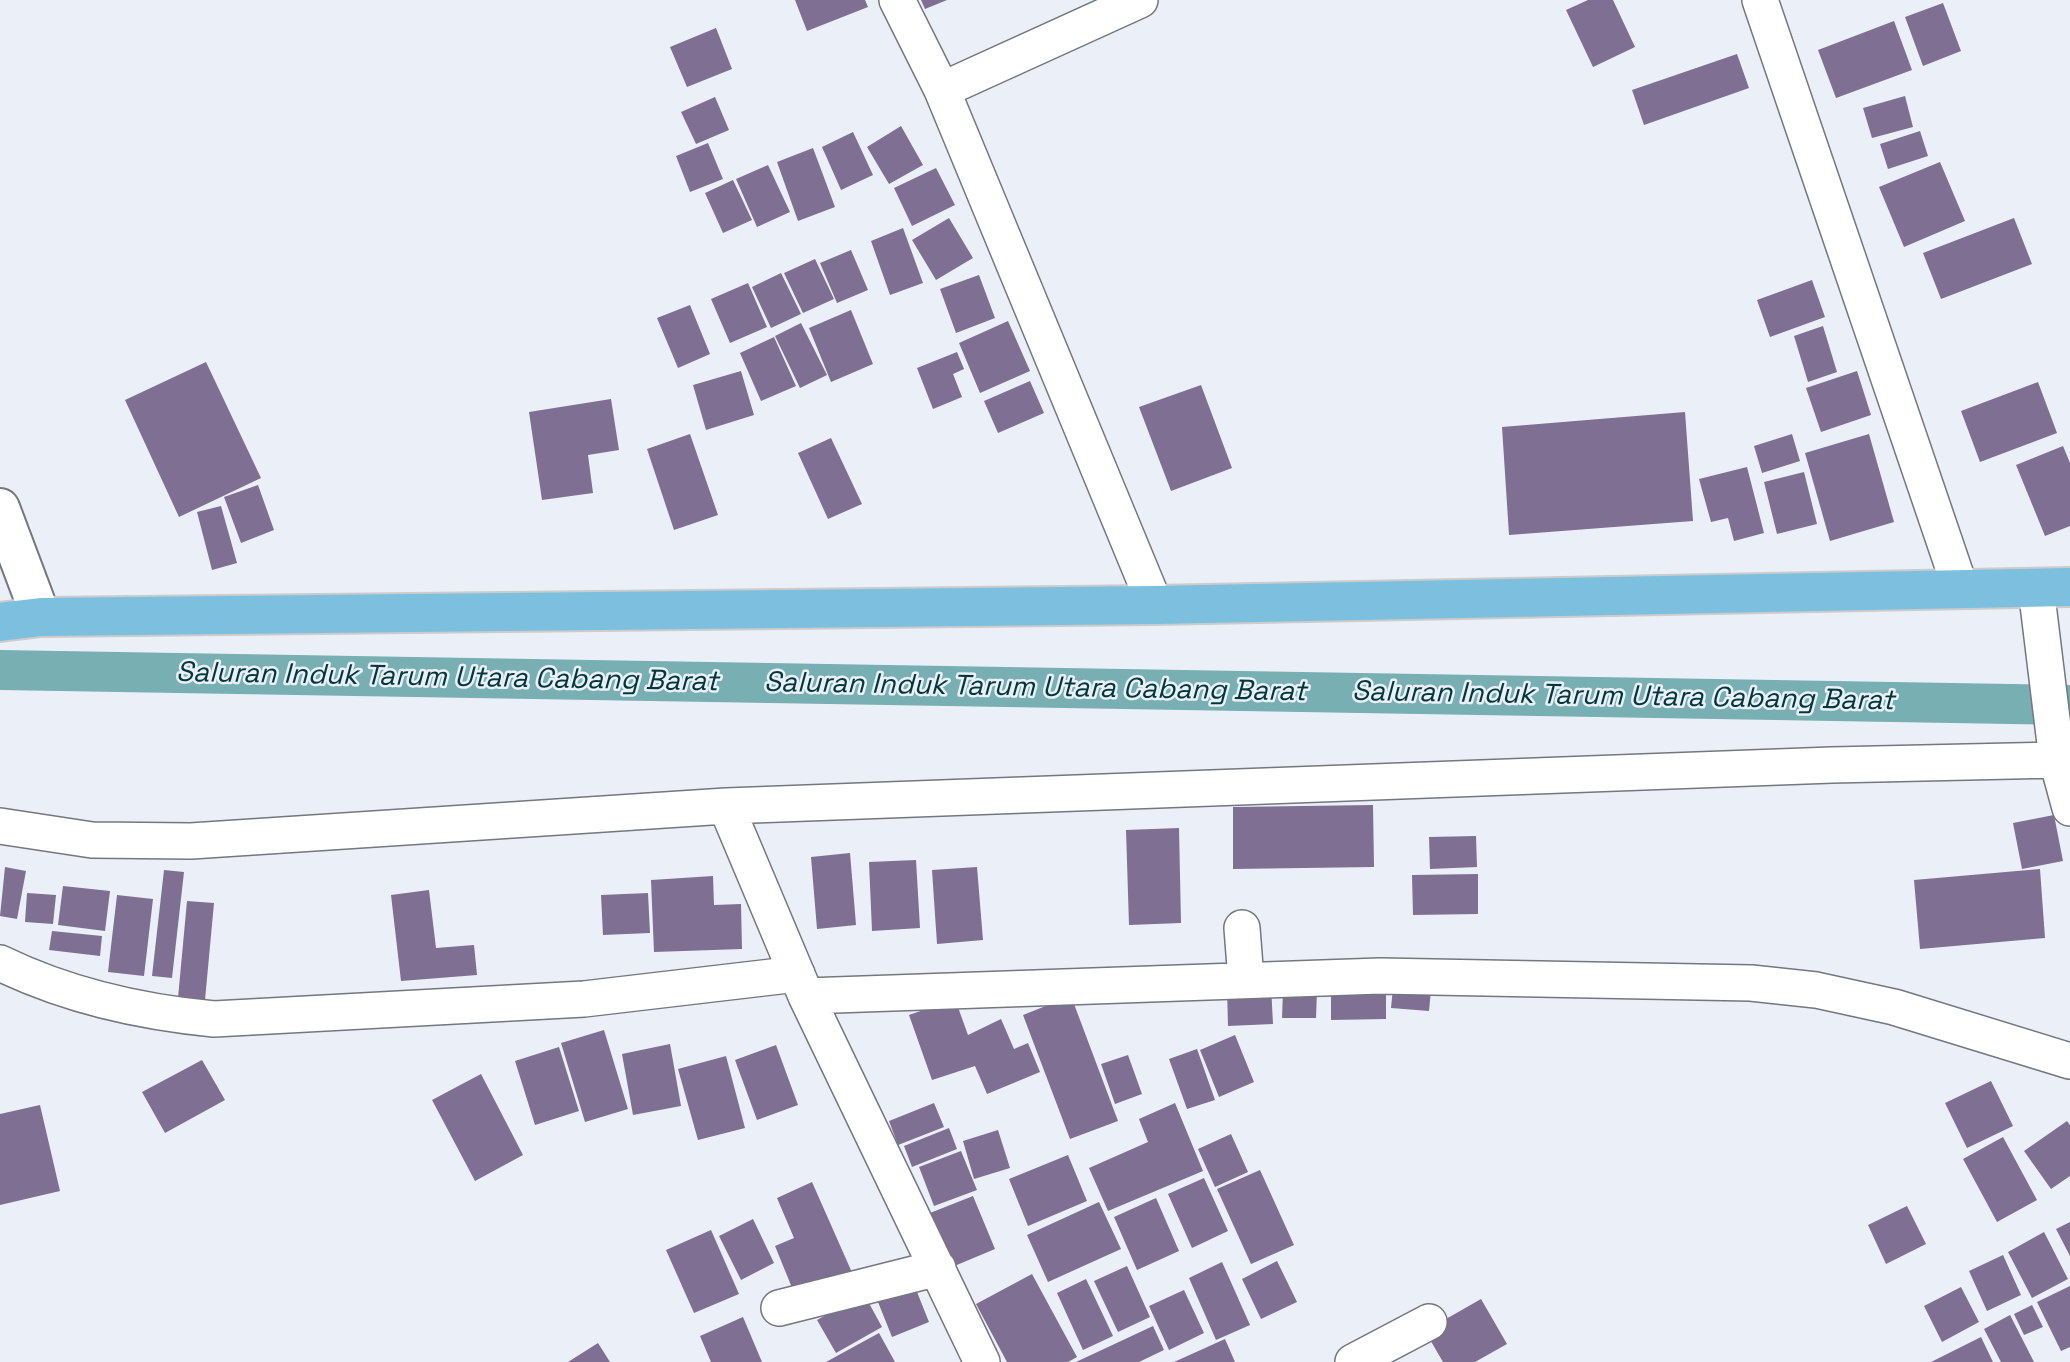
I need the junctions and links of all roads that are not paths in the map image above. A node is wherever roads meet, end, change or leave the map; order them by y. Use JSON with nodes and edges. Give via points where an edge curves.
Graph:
{"nodes":[{"id":1,"x":897,"y":0,"type":"edge"},
{"id":2,"x":1140,"y":0,"type":"edge"},
{"id":3,"x":1760,"y":0,"type":"edge"},
{"id":4,"x":942,"y":90,"type":"junction"},
{"id":5,"x":0,"y":508,"type":"edge"},
{"id":6,"x":2053,"y":587,"type":"edge"},
{"id":7,"x":1961,"y":590,"type":"junction"},
{"id":8,"x":1155,"y":604,"type":"junction"},
{"id":9,"x":41,"y":617,"type":"junction"},
{"id":10,"x":0,"y":622,"type":"edge"},
{"id":11,"x":2065,"y":783,"type":"edge"},
{"id":12,"x":726,"y":806,"type":"junction"},
{"id":13,"x":0,"y":826,"type":"edge"},
{"id":14,"x":0,"y":963,"type":"edge"},
{"id":15,"x":802,"y":985,"type":"junction"},
{"id":16,"x":2070,"y":1061,"type":"edge"},
{"id":17,"x":938,"y":1268,"type":"junction"},
{"id":18,"x":779,"y":1308,"type":"dead end"},
{"id":19,"x":1429,"y":1322,"type":"dead end"},
{"id":20,"x":982,"y":1362,"type":"edge"},
{"id":21,"x":1353,"y":1362,"type":"edge"}],
"edges":[{"from":1,"to":4,"type":"street"},
{"from":2,"to":4,"type":"street"},
{"from":3,"to":7,"type":"street"},
{"from":4,"to":8,"type":"street"},
{"from":5,"to":9,"type":"street"},
{"from":6,"to":7,"type":"main road"},
{"from":6,"to":11,"type":"street","via":[[2042,628]]},
{"from":7,"to":8,"type":"main road"},
{"from":8,"to":9,"type":"main road"},
{"from":9,"to":10,"type":"main road"},
{"from":11,"to":12,"type":"street","via":[[1832,765]]},
{"from":12,"to":13,"type":"street","via":[[191,841],[92,840]]},
{"from":12,"to":15,"type":"street"},
{"from":14,"to":15,"type":"street","via":[[96,1000],[214,1019]]},
{"from":15,"to":16,"type":"street","via":[[1245,956],[1380,976],[1759,984],[1816,990],[1894,1007]]},
{"from":15,"to":17,"type":"street"},
{"from":17,"to":18,"type":"street"},
{"from":17,"to":20,"type":"street"},
{"from":19,"to":21,"type":"street"}]}
